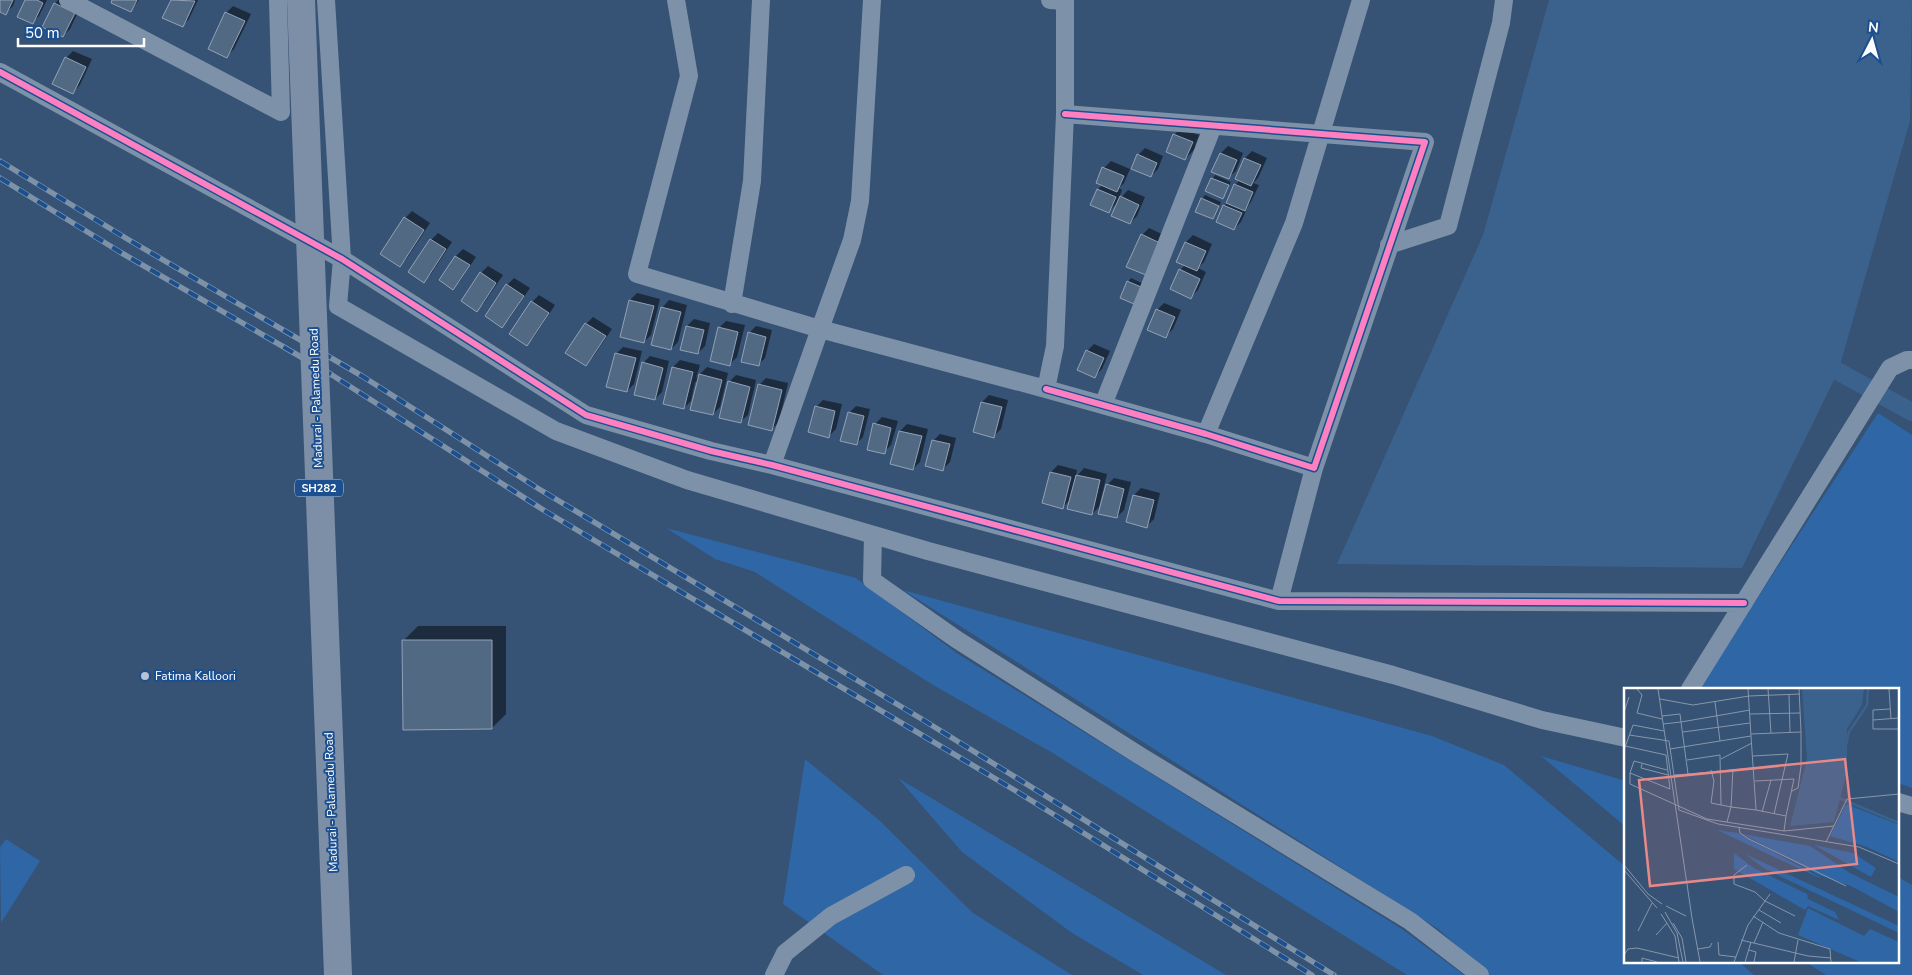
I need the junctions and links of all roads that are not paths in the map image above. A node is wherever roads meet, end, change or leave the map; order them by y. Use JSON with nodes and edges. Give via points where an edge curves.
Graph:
{"nodes":[{"id":1,"x":68,"y":0,"type":"edge"},
{"id":2,"x":278,"y":0,"type":"edge"},
{"id":3,"x":301,"y":0,"type":"edge"},
{"id":4,"x":326,"y":0,"type":"edge"},
{"id":5,"x":676,"y":0,"type":"edge"},
{"id":6,"x":761,"y":0,"type":"edge"},
{"id":7,"x":872,"y":0,"type":"edge"},
{"id":8,"x":1060,"y":0,"type":"edge"},
{"id":9,"x":1361,"y":0,"type":"edge"},
{"id":10,"x":1504,"y":0,"type":"edge"},
{"id":11,"x":0,"y":72,"type":"edge"},
{"id":12,"x":1064,"y":114,"type":"junction"},
{"id":13,"x":1213,"y":126,"type":"junction"},
{"id":14,"x":1319,"y":134,"type":"junction"},
{"id":15,"x":1389,"y":245,"type":"junction"},
{"id":16,"x":342,"y":259,"type":"junction"},
{"id":17,"x":732,"y":304,"type":"junction"},
{"id":18,"x":820,"y":329,"type":"junction"},
{"id":19,"x":1912,"y":360,"type":"edge"},
{"id":20,"x":1046,"y":389,"type":"junction"},
{"id":21,"x":1102,"y":405,"type":"junction"},
{"id":22,"x":1206,"y":434,"type":"junction"},
{"id":23,"x":772,"y":465,"type":"junction"},
{"id":24,"x":1314,"y":468,"type":"junction"},
{"id":25,"x":873,"y":535,"type":"junction"},
{"id":26,"x":1279,"y":601,"type":"junction"},
{"id":27,"x":1744,"y":603,"type":"junction"},
{"id":28,"x":1691,"y":688,"type":"edge"},
{"id":29,"x":1624,"y":738,"type":"edge"},
{"id":30,"x":906,"y":875,"type":"dead end"},
{"id":31,"x":338,"y":975,"type":"edge"},
{"id":32,"x":774,"y":975,"type":"edge"},
{"id":33,"x":1480,"y":975,"type":"edge"}],
"edges":[{"from":1,"to":2,"type":"street","via":[[282,112]]},
{"from":3,"to":31,"type":"main road","name":"Madurai - Palamedu Road","number":"SH282","bridge":true},
{"from":4,"to":16,"type":"street"},
{"from":5,"to":17,"type":"street","via":[[689,76],[637,274]]},
{"from":6,"to":17,"type":"street","via":[[752,181]]},
{"from":7,"to":18,"type":"street","via":[[860,201],[852,240]]},
{"from":8,"to":12,"type":"street"},
{"from":9,"to":14,"type":"street"},
{"from":10,"to":15,"type":"street","via":[[1501,23],[1448,226]]},
{"from":11,"to":16,"type":"street"},
{"from":12,"to":13,"type":"street"},
{"from":12,"to":20,"type":"street","via":[[1055,346]]},
{"from":13,"to":14,"type":"street"},
{"from":13,"to":21,"type":"street"},
{"from":14,"to":15,"type":"street","via":[[1425,142]]},
{"from":14,"to":22,"type":"street","via":[[1294,223]]},
{"from":15,"to":24,"type":"street"},
{"from":16,"to":23,"type":"street","via":[[586,415]]},
{"from":16,"to":25,"type":"street","via":[[338,306],[556,431],[687,480]]},
{"from":17,"to":18,"type":"street"},
{"from":18,"to":20,"type":"street"},
{"from":18,"to":23,"type":"street"},
{"from":19,"to":27,"type":"street","via":[[1890,368]]},
{"from":20,"to":21,"type":"street"},
{"from":21,"to":22,"type":"street"},
{"from":22,"to":24,"type":"street"},
{"from":23,"to":26,"type":"street"},
{"from":24,"to":26,"type":"street"},
{"from":25,"to":29,"type":"street","via":[[1394,675],[1542,720]]},
{"from":25,"to":33,"type":"street","via":[[872,580],[956,639],[1142,757],[1410,921]]},
{"from":26,"to":27,"type":"street"},
{"from":27,"to":28,"type":"street"},
{"from":30,"to":32,"type":"street","via":[[831,916],[786,953]]}]}
